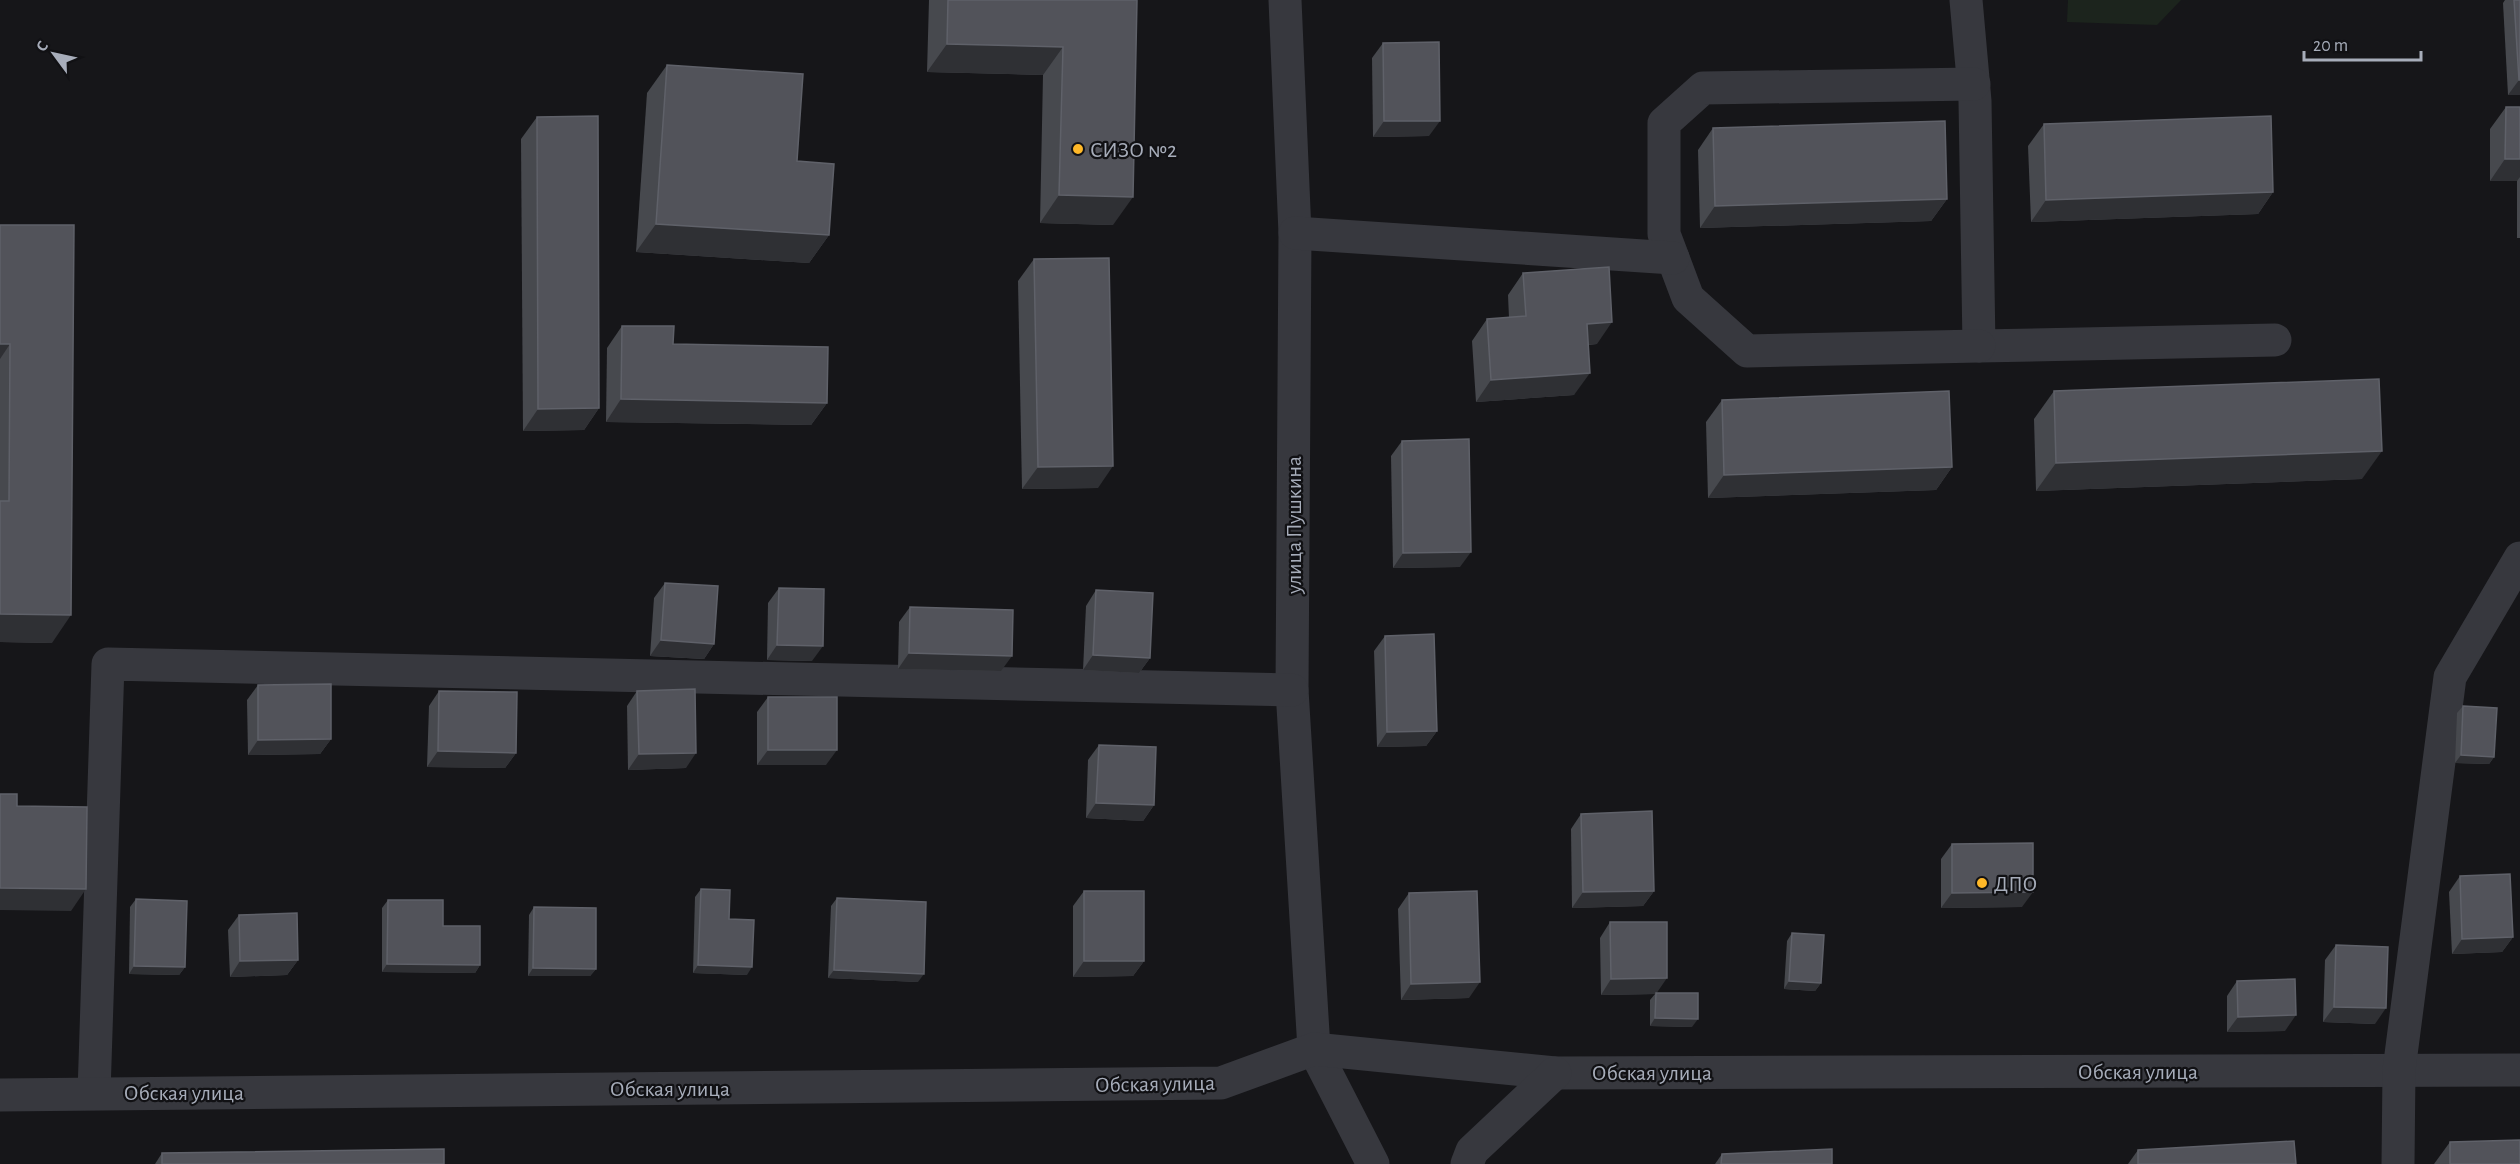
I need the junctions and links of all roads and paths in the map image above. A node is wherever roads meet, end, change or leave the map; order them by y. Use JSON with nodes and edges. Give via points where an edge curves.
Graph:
{"nodes":[{"id":1,"x":1285,"y":0,"type":"edge"},
{"id":2,"x":1966,"y":0,"type":"edge"},
{"id":3,"x":1974,"y":84,"type":"junction"},
{"id":4,"x":1295,"y":233,"type":"junction"},
{"id":5,"x":1673,"y":258,"type":"junction"},
{"id":6,"x":2275,"y":340,"type":"dead end"},
{"id":7,"x":1979,"y":346,"type":"junction"},
{"id":8,"x":2520,"y":558,"type":"edge"},
{"id":9,"x":1292,"y":690,"type":"junction"},
{"id":10,"x":1314,"y":1049,"type":"junction"},
{"id":11,"x":2399,"y":1070,"type":"junction"},
{"id":12,"x":2520,"y":1070,"type":"edge"},
{"id":13,"x":1555,"y":1073,"type":"junction"},
{"id":14,"x":94,"y":1093,"type":"junction"},
{"id":15,"x":0,"y":1095,"type":"edge"},
{"id":16,"x":1373,"y":1164,"type":"edge"},
{"id":17,"x":1467,"y":1164,"type":"edge"},
{"id":18,"x":2398,"y":1164,"type":"edge"}],
"edges":[{"from":1,"to":4,"type":"street","name":"улица Пушкина"},
{"from":2,"to":3,"type":"street"},
{"from":3,"to":5,"type":"street","via":[[1703,88],[1664,123],[1664,234]]},
{"from":3,"to":7,"type":"street"},
{"from":4,"to":5,"type":"street"},
{"from":4,"to":9,"type":"street","name":"улица Пушкина"},
{"from":5,"to":7,"type":"street","via":[[1688,298],[1748,351]]},
{"from":6,"to":7,"type":"street"},
{"from":8,"to":11,"type":"street","via":[[2450,677]]},
{"from":9,"to":10,"type":"street","name":"улица Пушкина"},
{"from":9,"to":14,"type":"street","via":[[108,664]]},
{"from":10,"to":13,"type":"street","name":"Обская улица"},
{"from":10,"to":14,"type":"street","name":"Обская улица","via":[[1221,1083]]},
{"from":10,"to":16,"type":"street"},
{"from":11,"to":12,"type":"street","name":"Обская улица"},
{"from":11,"to":13,"type":"street","name":"Обская улица"},
{"from":11,"to":18,"type":"street"},
{"from":13,"to":17,"type":"street","via":[[1472,1151]]},
{"from":14,"to":15,"type":"street","name":"Обская улица"}]}
